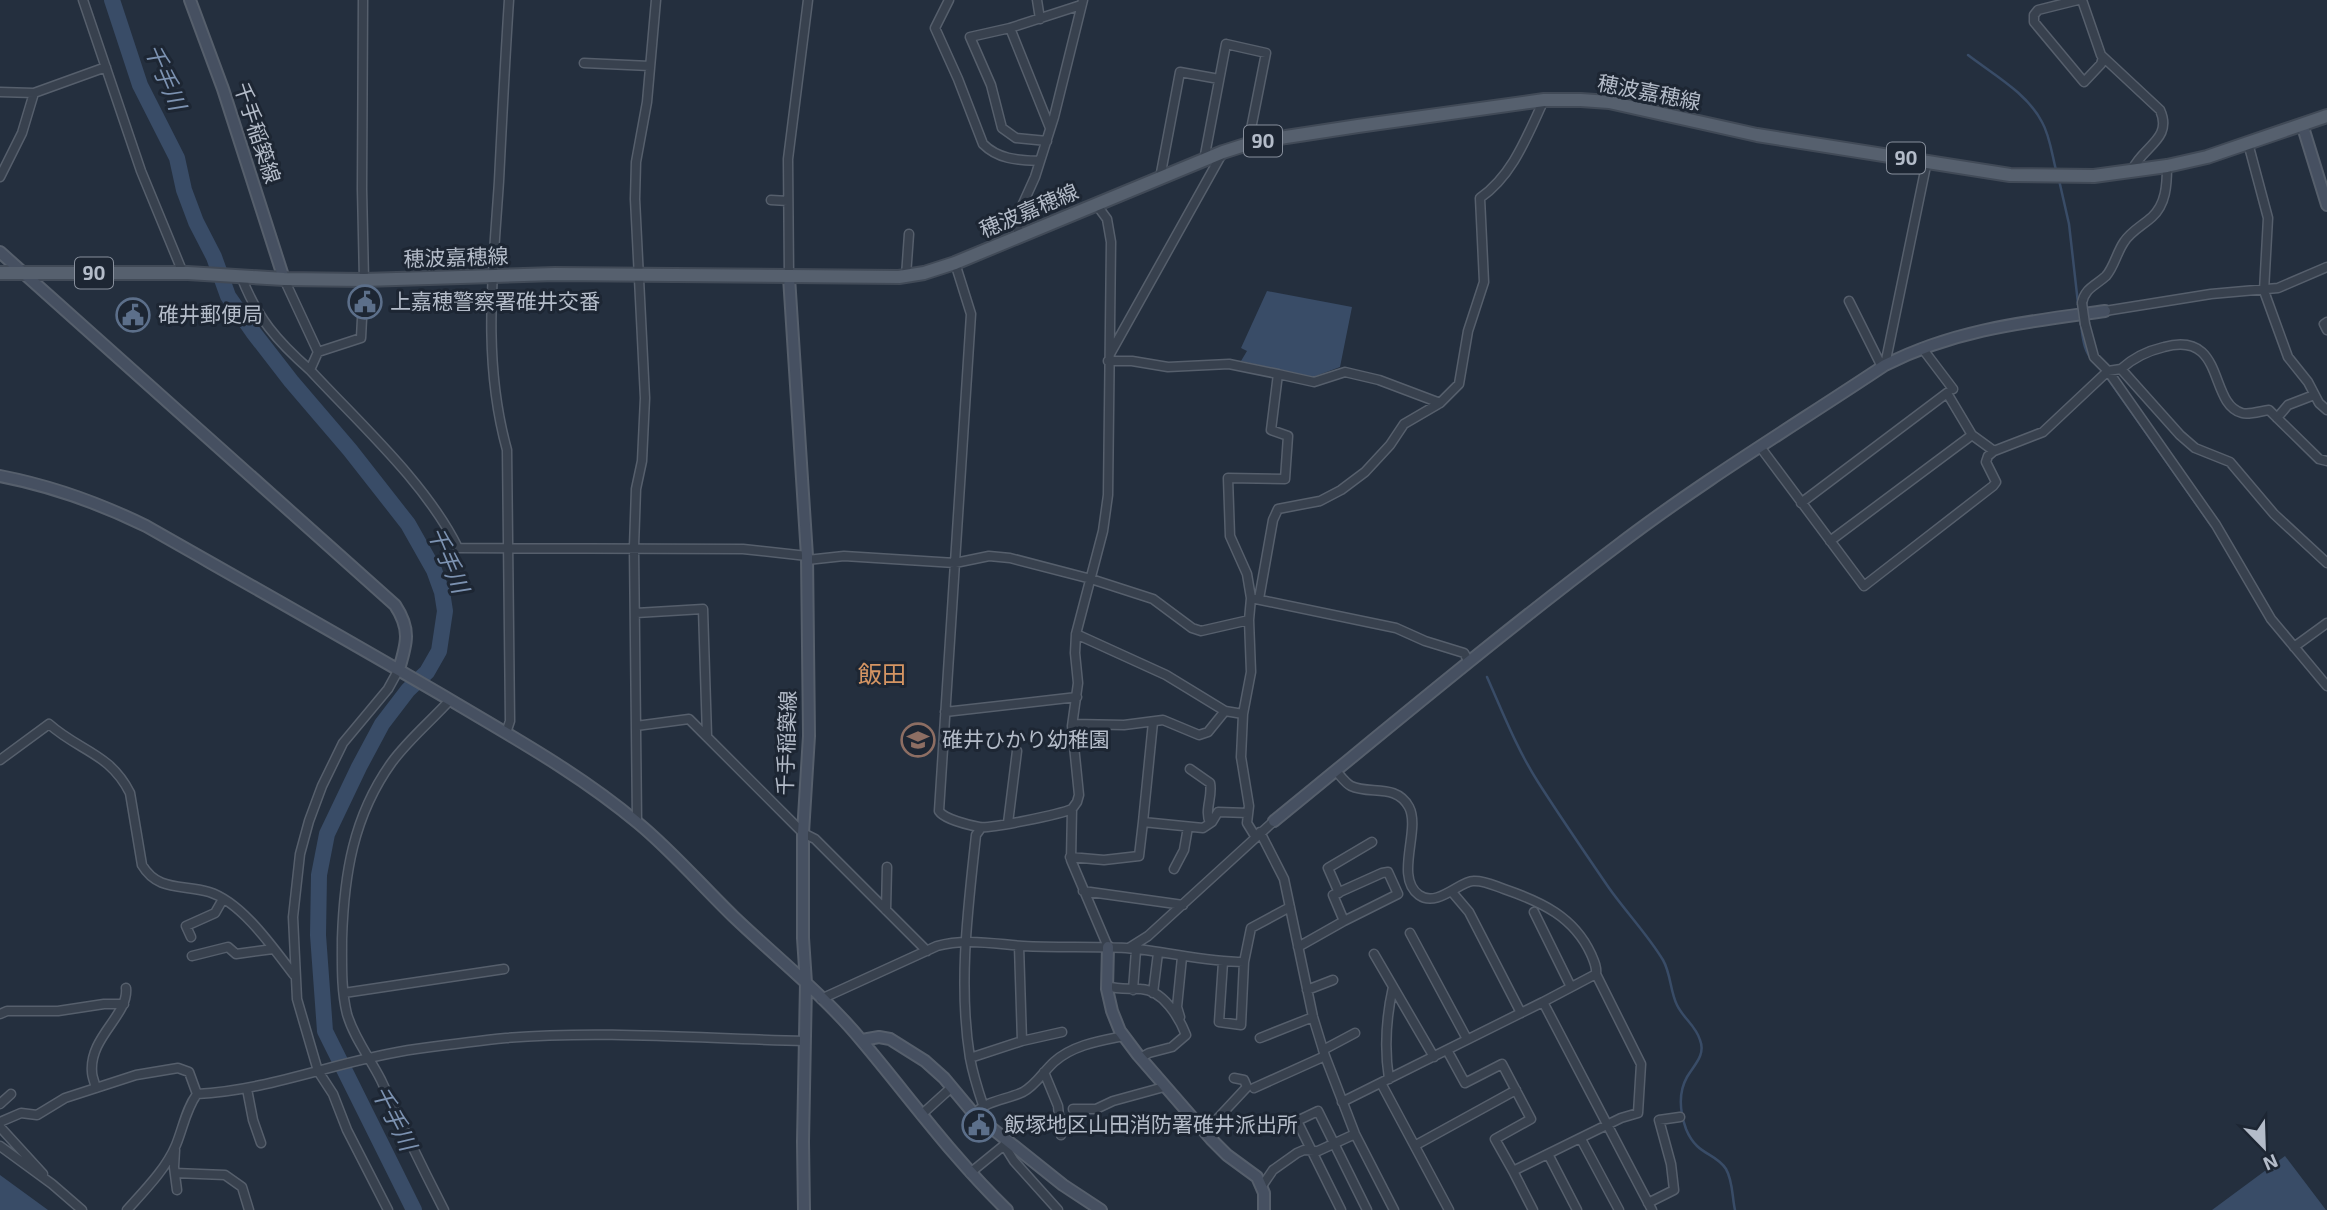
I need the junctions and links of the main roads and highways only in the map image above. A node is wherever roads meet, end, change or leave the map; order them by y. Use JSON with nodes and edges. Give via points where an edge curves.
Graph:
{"nodes":[{"id":1,"x":2327,"y":116,"type":"edge"},
{"id":2,"x":0,"y":273,"type":"edge"}],
"edges":[{"from":1,"to":2,"type":"main road","name":"穂波嘉穂線","number":"90","via":[[2167,166],[2055,177],[2010,175],[1757,135],[1609,102],[1544,100],[1248,144],[955,263],[906,276],[494,275],[363,280],[186,273]]}]}
